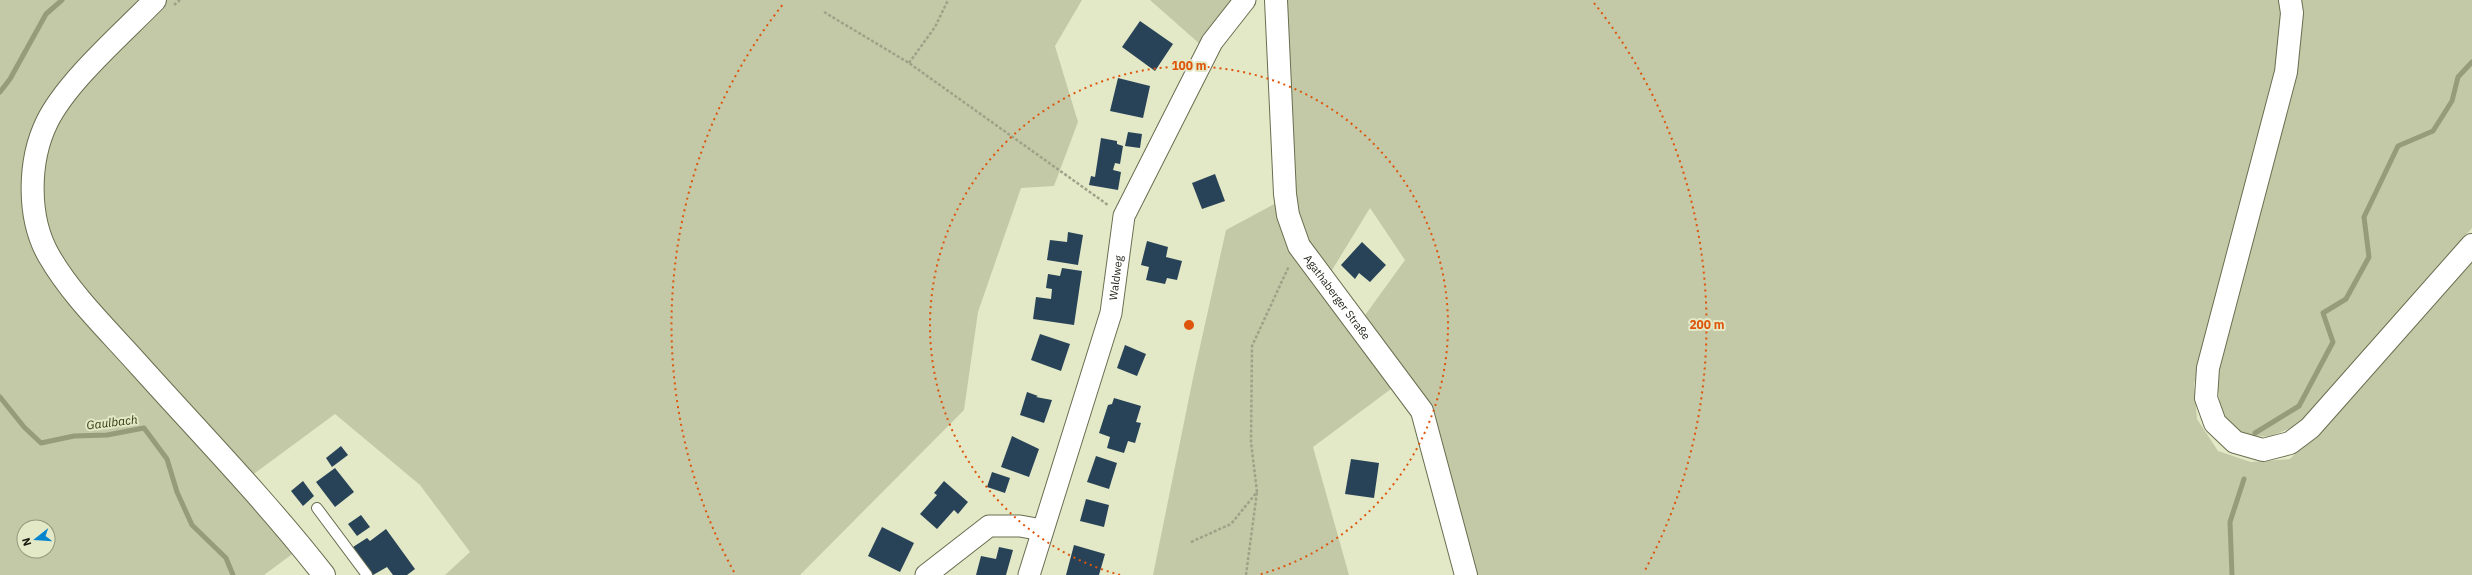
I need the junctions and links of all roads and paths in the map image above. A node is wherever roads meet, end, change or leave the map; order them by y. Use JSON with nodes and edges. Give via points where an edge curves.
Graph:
{"nodes":[{"id":1,"x":180,"y":0,"type":"edge"},
{"id":2,"x":948,"y":0,"type":"edge"},
{"id":3,"x":1246,"y":0,"type":"edge"},
{"id":4,"x":1276,"y":0,"type":"edge"},
{"id":5,"x":2290,"y":0,"type":"edge"},
{"id":6,"x":162,"y":5,"type":"edge"},
{"id":7,"x":824,"y":12,"type":"dead end"},
{"id":8,"x":909,"y":63,"type":"junction"},
{"id":9,"x":1124,"y":216,"type":"junction"},
{"id":10,"x":2472,"y":244,"type":"edge"},
{"id":11,"x":1299,"y":246,"type":"junction"},
{"id":12,"x":1257,"y":492,"type":"junction"},
{"id":13,"x":317,"y":508,"type":"dead end"},
{"id":14,"x":1042,"y":530,"type":"junction"},
{"id":15,"x":1191,"y":542,"type":"dead end"},
{"id":16,"x":324,"y":575,"type":"edge"},
{"id":17,"x":367,"y":575,"type":"edge"},
{"id":18,"x":926,"y":575,"type":"edge"},
{"id":19,"x":1029,"y":575,"type":"edge"},
{"id":20,"x":1246,"y":575,"type":"edge"},
{"id":21,"x":1466,"y":575,"type":"edge"}],
"edges":[{"from":1,"to":6,"type":"path"},
{"from":2,"to":8,"type":"path","via":[[935,27]]},
{"from":3,"to":9,"type":"street","name":"Waldweg","via":[[1212,42]]},
{"from":4,"to":11,"type":"main road","name":"Agathaberger Straße","via":[[1285,194],[1288,215]]},
{"from":5,"to":10,"type":"main road","via":[[2292,12],[2286,72],[2208,368],[2206,398],[2215,423],[2235,442],[2263,450],[2290,443],[2310,428]]},
{"from":6,"to":16,"type":"main road","via":[[73,85],[47,122],[34,164],[34,216],[48,255],[75,294],[241,478]]},
{"from":7,"to":8,"type":"path"},
{"from":8,"to":9,"type":"path"},
{"from":9,"to":14,"type":"street","name":"Waldweg","via":[[1111,313]]},
{"from":11,"to":12,"type":"path","via":[[1252,346],[1251,442]]},
{"from":11,"to":21,"type":"main road","name":"Agathaberger Straße","via":[[1422,411]]},
{"from":12,"to":15,"type":"path","via":[[1231,524]]},
{"from":12,"to":20,"type":"path"},
{"from":13,"to":17,"type":"lane"},
{"from":14,"to":18,"type":"street","via":[[1020,526],[989,526]]},
{"from":14,"to":19,"type":"street","name":"Waldweg"}]}
